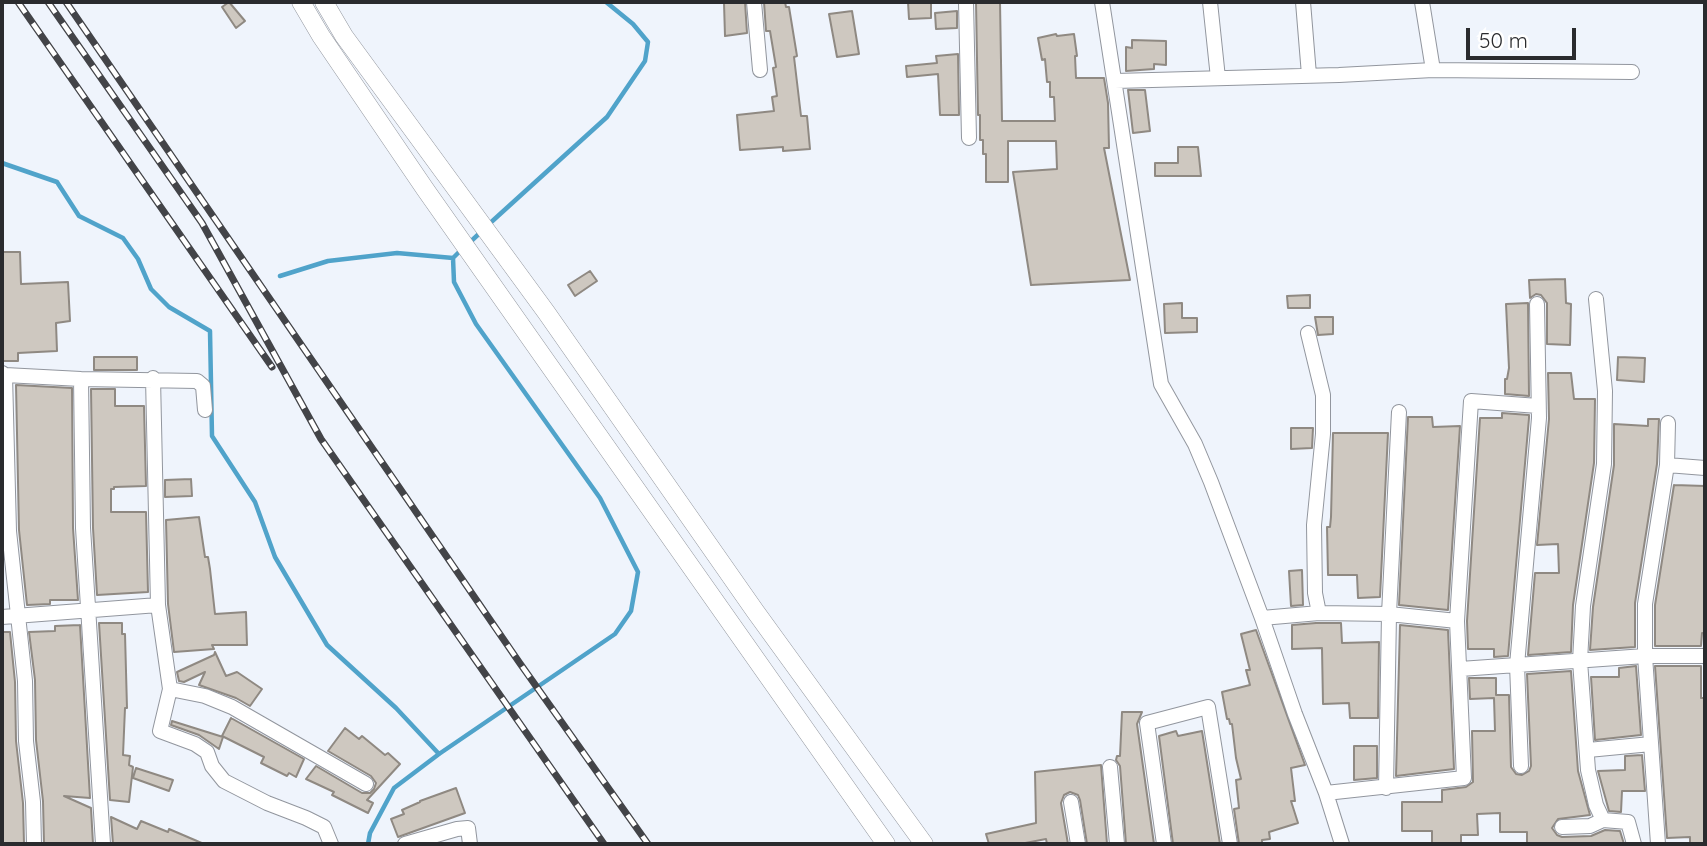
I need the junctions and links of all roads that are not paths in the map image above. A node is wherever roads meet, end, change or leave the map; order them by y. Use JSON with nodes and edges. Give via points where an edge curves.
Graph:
{"nodes":[{"id":1,"x":300,"y":2,"type":"edge"},
{"id":2,"x":324,"y":2,"type":"edge"},
{"id":3,"x":754,"y":2,"type":"edge"},
{"id":4,"x":966,"y":2,"type":"edge"},
{"id":5,"x":1102,"y":2,"type":"edge"},
{"id":6,"x":1210,"y":2,"type":"edge"},
{"id":7,"x":1303,"y":2,"type":"edge"},
{"id":8,"x":1422,"y":2,"type":"edge"},
{"id":9,"x":760,"y":70,"type":"dead end"},
{"id":10,"x":1433,"y":70,"type":"junction"},
{"id":11,"x":1632,"y":72,"type":"dead end"},
{"id":12,"x":1309,"y":75,"type":"junction"},
{"id":13,"x":1217,"y":78,"type":"junction"},
{"id":14,"x":1115,"y":81,"type":"junction"},
{"id":15,"x":970,"y":138,"type":"dead end"},
{"id":16,"x":1597,"y":299,"type":"dead end"},
{"id":17,"x":1537,"y":304,"type":"dead end"},
{"id":18,"x":1308,"y":333,"type":"dead end"},
{"id":19,"x":3,"y":374,"type":"edge"},
{"id":20,"x":153,"y":378,"type":"junction"},
{"id":21,"x":81,"y":379,"type":"junction"},
{"id":22,"x":1538,"y":406,"type":"junction"},
{"id":23,"x":205,"y":410,"type":"dead end"},
{"id":24,"x":1399,"y":412,"type":"dead end"},
{"id":25,"x":1668,"y":423,"type":"dead end"},
{"id":26,"x":1667,"y":465,"type":"junction"},
{"id":27,"x":1705,"y":468,"type":"edge"},
{"id":28,"x":158,"y":605,"type":"junction"},
{"id":29,"x":87,"y":609,"type":"junction"},
{"id":30,"x":1320,"y":613,"type":"junction"},
{"id":31,"x":18,"y":614,"type":"junction"},
{"id":32,"x":1389,"y":614,"type":"junction"},
{"id":33,"x":2,"y":617,"type":"edge"},
{"id":34,"x":1262,"y":618,"type":"junction"},
{"id":35,"x":1457,"y":621,"type":"junction"},
{"id":36,"x":1645,"y":656,"type":"junction"},
{"id":37,"x":1705,"y":656,"type":"edge"},
{"id":38,"x":1580,"y":661,"type":"junction"},
{"id":39,"x":1517,"y":665,"type":"junction"},
{"id":40,"x":1460,"y":669,"type":"junction"},
{"id":41,"x":170,"y":689,"type":"junction"},
{"id":42,"x":1651,"y":744,"type":"junction"},
{"id":43,"x":1588,"y":750,"type":"junction"},
{"id":44,"x":1521,"y":766,"type":"dead end"},
{"id":45,"x":1110,"y":768,"type":"dead end"},
{"id":46,"x":366,"y":784,"type":"dead end"},
{"id":47,"x":1386,"y":788,"type":"junction"},
{"id":48,"x":1326,"y":793,"type":"junction"},
{"id":49,"x":1071,"y":802,"type":"dead end"},
{"id":50,"x":1603,"y":820,"type":"junction"},
{"id":51,"x":1563,"y":827,"type":"dead end"},
{"id":52,"x":1634,"y":843,"type":"edge"},
{"id":53,"x":34,"y":844,"type":"edge"},
{"id":54,"x":103,"y":844,"type":"edge"},
{"id":55,"x":331,"y":844,"type":"edge"},
{"id":56,"x":405,"y":844,"type":"edge"},
{"id":57,"x":470,"y":844,"type":"edge"},
{"id":58,"x":886,"y":844,"type":"edge"},
{"id":59,"x":924,"y":844,"type":"edge"},
{"id":60,"x":1078,"y":844,"type":"edge"},
{"id":61,"x":1117,"y":844,"type":"edge"},
{"id":62,"x":1164,"y":844,"type":"edge"},
{"id":63,"x":1230,"y":844,"type":"edge"},
{"id":64,"x":1342,"y":844,"type":"edge"},
{"id":65,"x":1658,"y":844,"type":"edge"}],
"edges":[{"from":1,"to":58,"type":"street","via":[[425,189]]},
{"from":2,"to":59,"type":"street"},
{"from":3,"to":9,"type":"street"},
{"from":4,"to":15,"type":"street"},
{"from":5,"to":14,"type":"street"},
{"from":6,"to":13,"type":"street"},
{"from":7,"to":12,"type":"street"},
{"from":8,"to":10,"type":"street"},
{"from":10,"to":11,"type":"street"},
{"from":10,"to":12,"type":"street"},
{"from":12,"to":13,"type":"street"},
{"from":13,"to":14,"type":"street"},
{"from":14,"to":34,"type":"street","via":[[1161,384],[1200,457]]},
{"from":16,"to":38,"type":"street","via":[[1605,391],[1604,464],[1583,607]]},
{"from":17,"to":22,"type":"street"},
{"from":18,"to":30,"type":"street","via":[[1323,395],[1314,525],[1314,579]]},
{"from":19,"to":21,"type":"street"},
{"from":19,"to":31,"type":"street","via":[[9,531]]},
{"from":20,"to":21,"type":"street"},
{"from":20,"to":23,"type":"street","via":[[201,383]]},
{"from":20,"to":28,"type":"street"},
{"from":21,"to":29,"type":"street"},
{"from":22,"to":35,"type":"street","via":[[1471,401]]},
{"from":22,"to":39,"type":"street"},
{"from":24,"to":32,"type":"street"},
{"from":25,"to":26,"type":"street"},
{"from":26,"to":27,"type":"street"},
{"from":26,"to":36,"type":"street","via":[[1646,604]]},
{"from":28,"to":29,"type":"street"},
{"from":28,"to":41,"type":"street"},
{"from":29,"to":31,"type":"street"},
{"from":29,"to":54,"type":"street"},
{"from":30,"to":32,"type":"street"},
{"from":30,"to":34,"type":"street"},
{"from":31,"to":33,"type":"street"},
{"from":31,"to":53,"type":"street"},
{"from":32,"to":35,"type":"street"},
{"from":32,"to":47,"type":"street"},
{"from":34,"to":48,"type":"street"},
{"from":35,"to":40,"type":"street"},
{"from":36,"to":37,"type":"street"},
{"from":36,"to":38,"type":"street"},
{"from":36,"to":42,"type":"street"},
{"from":38,"to":39,"type":"street"},
{"from":38,"to":43,"type":"street"},
{"from":39,"to":40,"type":"street"},
{"from":39,"to":44,"type":"street"},
{"from":40,"to":47,"type":"street","via":[[1464,778]]},
{"from":41,"to":46,"type":"street","via":[[232,707]]},
{"from":41,"to":55,"type":"street","via":[[160,731],[207,752],[224,781],[324,827]]},
{"from":42,"to":43,"type":"street"},
{"from":42,"to":65,"type":"street"},
{"from":43,"to":50,"type":"street","via":[[1588,770]]},
{"from":45,"to":61,"type":"street"},
{"from":47,"to":48,"type":"street"},
{"from":48,"to":64,"type":"street"},
{"from":49,"to":60,"type":"street"},
{"from":50,"to":51,"type":"street","via":[[1590,826]]},
{"from":50,"to":52,"type":"street","via":[[1628,822]]},
{"from":52,"to":65,"type":"street"},
{"from":56,"to":57,"type":"street","via":[[468,828]]},
{"from":62,"to":63,"type":"street","via":[[1147,723],[1208,707]]}]}
